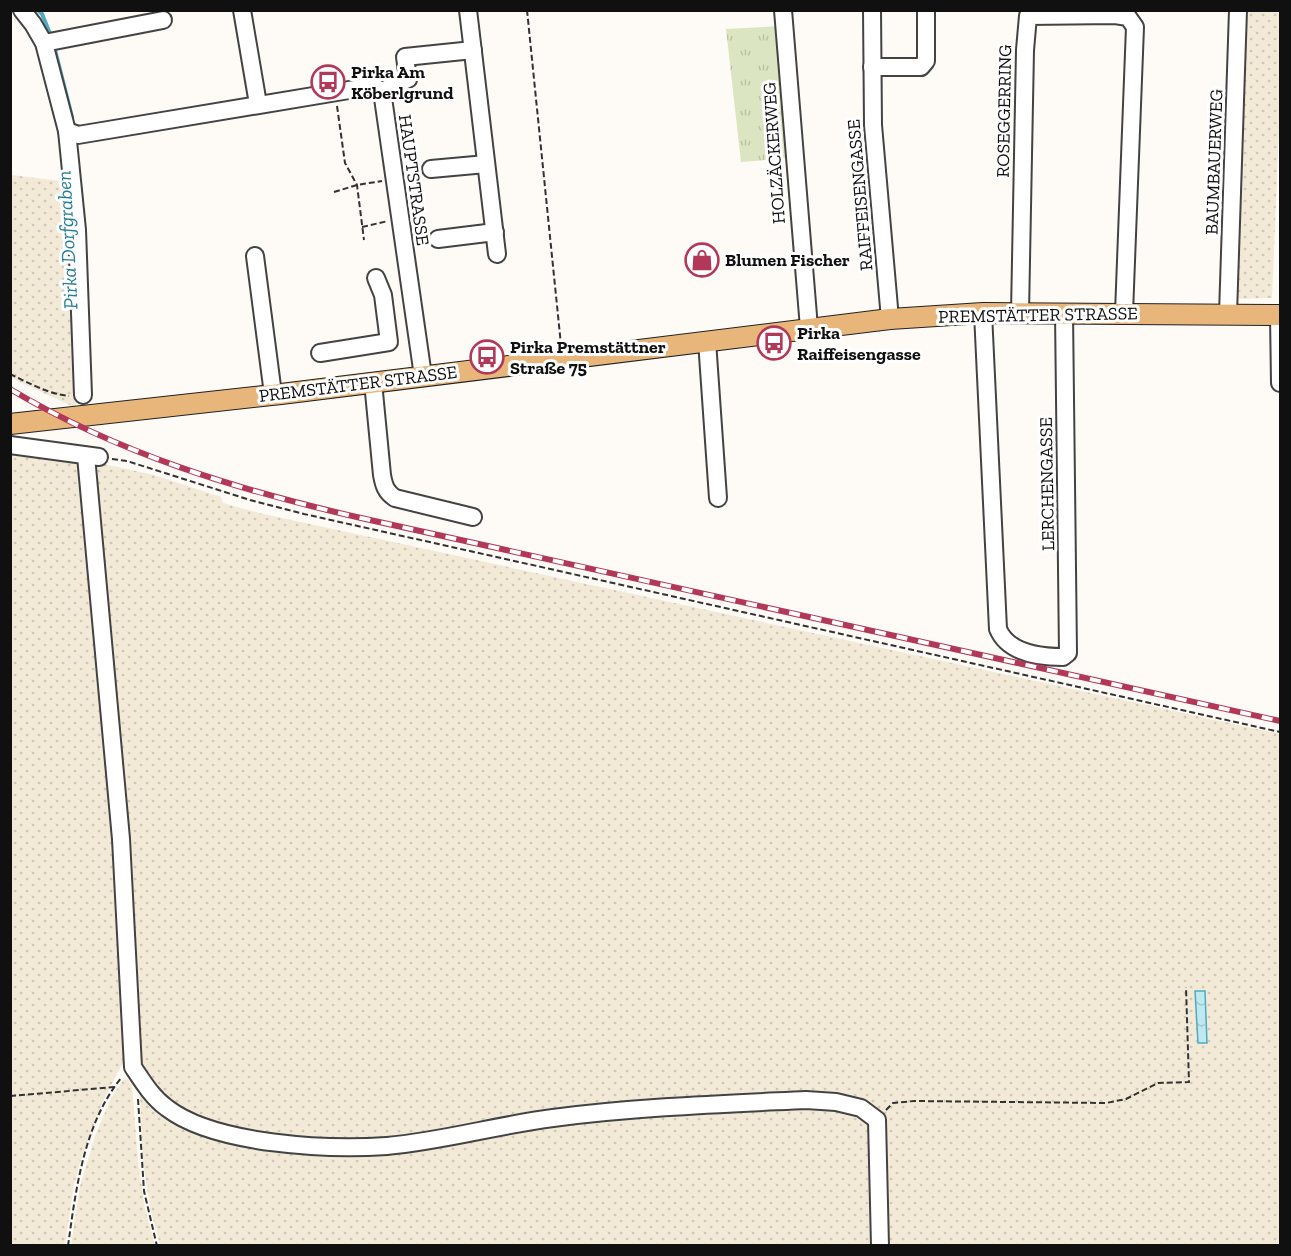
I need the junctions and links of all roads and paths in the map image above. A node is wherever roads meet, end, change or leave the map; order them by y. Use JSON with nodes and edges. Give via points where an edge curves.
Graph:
{"nodes":[{"id":1,"x":22,"y":10,"type":"edge"},
{"id":2,"x":243,"y":10,"type":"edge"},
{"id":3,"x":468,"y":10,"type":"edge"},
{"id":4,"x":527,"y":10,"type":"edge"},
{"id":5,"x":783,"y":10,"type":"edge"},
{"id":6,"x":872,"y":10,"type":"edge"},
{"id":7,"x":926,"y":10,"type":"edge"},
{"id":8,"x":1238,"y":10,"type":"edge"},
{"id":9,"x":1028,"y":13,"type":"edge"},
{"id":10,"x":1132,"y":16,"type":"edge"},
{"id":11,"x":163,"y":20,"type":"dead end"},
{"id":12,"x":51,"y":42,"type":"junction"},
{"id":13,"x":473,"y":50,"type":"junction"},
{"id":14,"x":872,"y":67,"type":"junction"},
{"id":15,"x":382,"y":91,"type":"junction"},
{"id":16,"x":335,"y":92,"type":"junction"},
{"id":17,"x":258,"y":104,"type":"junction"},
{"id":18,"x":73,"y":133,"type":"junction"},
{"id":19,"x":486,"y":164,"type":"junction"},
{"id":20,"x":431,"y":169,"type":"dead end"},
{"id":21,"x":394,"y":180,"type":"junction"},
{"id":22,"x":357,"y":185,"type":"junction"},
{"id":23,"x":334,"y":192,"type":"dead end"},
{"id":24,"x":399,"y":219,"type":"junction"},
{"id":25,"x":362,"y":227,"type":"junction"},
{"id":26,"x":495,"y":232,"type":"junction"},
{"id":27,"x":438,"y":239,"type":"dead end"},
{"id":28,"x":364,"y":240,"type":"dead end"},
{"id":29,"x":497,"y":254,"type":"dead end"},
{"id":30,"x":255,"y":256,"type":"dead end"},
{"id":31,"x":376,"y":278,"type":"dead end"},
{"id":32,"x":410,"y":290,"type":"junction"},
{"id":33,"x":383,"y":295,"type":"junction"},
{"id":34,"x":983,"y":313,"type":"junction"},
{"id":35,"x":1020,"y":313,"type":"junction"},
{"id":36,"x":1064,"y":313,"type":"junction"},
{"id":37,"x":1124,"y":313,"type":"junction"},
{"id":38,"x":1228,"y":314,"type":"junction"},
{"id":39,"x":1280,"y":315,"type":"edge"},
{"id":40,"x":890,"y":319,"type":"junction"},
{"id":41,"x":808,"y":328,"type":"junction"},
{"id":42,"x":707,"y":341,"type":"junction"},
{"id":43,"x":320,"y":353,"type":"dead end"},
{"id":44,"x":562,"y":359,"type":"junction"},
{"id":45,"x":10,"y":374,"type":"edge"},
{"id":46,"x":423,"y":376,"type":"junction"},
{"id":47,"x":373,"y":382,"type":"junction"},
{"id":48,"x":1281,"y":383,"type":"edge"},
{"id":49,"x":273,"y":394,"type":"junction"},
{"id":50,"x":83,"y":395,"type":"joint"},
{"id":51,"x":10,"y":424,"type":"edge"},
{"id":52,"x":10,"y":445,"type":"edge"},
{"id":53,"x":91,"y":456,"type":"junction"},
{"id":54,"x":718,"y":498,"type":"dead end"},
{"id":55,"x":473,"y":517,"type":"dead end"},
{"id":56,"x":1281,"y":732,"type":"edge"},
{"id":57,"x":1186,"y":987,"type":"dead end"},
{"id":58,"x":135,"y":1071,"type":"junction"},
{"id":59,"x":115,"y":1087,"type":"junction"},
{"id":60,"x":10,"y":1096,"type":"edge"},
{"id":61,"x":877,"y":1120,"type":"junction"},
{"id":62,"x":68,"y":1245,"type":"edge"},
{"id":63,"x":157,"y":1245,"type":"edge"},
{"id":64,"x":880,"y":1245,"type":"edge"}],
"edges":[{"from":1,"to":12,"type":"street"},
{"from":2,"to":17,"type":"street"},
{"from":3,"to":13,"type":"street"},
{"from":4,"to":44,"type":"path"},
{"from":5,"to":41,"type":"street","name":"HOLZÄCKERWEG"},
{"from":6,"to":14,"type":"street","name":"RAIFFEISENGASSE"},
{"from":7,"to":14,"type":"street","via":[[926,61],[921,67]]},
{"from":8,"to":38,"type":"street","name":"BAUMBAUERWEG"},
{"from":9,"to":10,"type":"street","name":"ROSEGGERRING"},
{"from":9,"to":35,"type":"street","name":"ROSEGGERRING","via":[[1024,50]]},
{"from":10,"to":37,"type":"street","name":"ROSEGGERRING","via":[[1135,27]]},
{"from":11,"to":12,"type":"street"},
{"from":12,"to":18,"type":"street"},
{"from":13,"to":15,"type":"street","via":[[405,57],[408,79]]},
{"from":13,"to":19,"type":"street"},
{"from":14,"to":40,"type":"street","name":"RAIFFEISENGASSE","via":[[873,125]]},
{"from":15,"to":16,"type":"street","via":[[373,86]]},
{"from":15,"to":21,"type":"street","name":"HAUPTSTRASSE"},
{"from":16,"to":17,"type":"street"},
{"from":16,"to":22,"type":"path","via":[[345,164]]},
{"from":17,"to":18,"type":"street"},
{"from":18,"to":50,"type":"street"},
{"from":19,"to":20,"type":"street"},
{"from":19,"to":26,"type":"street"},
{"from":21,"to":22,"type":"path"},
{"from":21,"to":24,"type":"street","name":"HAUPTSTRASSE"},
{"from":22,"to":23,"type":"path"},
{"from":22,"to":25,"type":"path"},
{"from":24,"to":25,"type":"path"},
{"from":24,"to":32,"type":"street","name":"HAUPTSTRASSE"},
{"from":25,"to":28,"type":"path"},
{"from":26,"to":27,"type":"street"},
{"from":26,"to":29,"type":"street"},
{"from":30,"to":49,"type":"street"},
{"from":31,"to":33,"type":"street"},
{"from":32,"to":33,"type":"street"},
{"from":32,"to":46,"type":"street","name":"HAUPTSTRASSE"},
{"from":33,"to":43,"type":"street","via":[[390,342]]},
{"from":34,"to":35,"type":"main road","name":"PREMSTÄTTER STRASSE"},
{"from":34,"to":36,"type":"street","name":"LERCHENGASSE","via":[[998,629],[1003,640],[1016,649],[1056,657],[1068,653]]},
{"from":34,"to":40,"type":"main road","name":"PREMSTÄTTER STRASSE"},
{"from":35,"to":36,"type":"main road","name":"PREMSTÄTTER STRASSE"},
{"from":36,"to":37,"type":"main road","name":"PREMSTÄTTER STRASSE"},
{"from":37,"to":38,"type":"main road","name":"PREMSTÄTTER STRASSE"},
{"from":38,"to":39,"type":"main road","name":"PREMSTÄTTER STRASSE"},
{"from":39,"to":48,"type":"street"},
{"from":40,"to":41,"type":"main road","name":"PREMSTÄTTER STRASSE"},
{"from":41,"to":42,"type":"main road","name":"PREMSTÄTTER STRASSE"},
{"from":42,"to":44,"type":"main road","name":"PREMSTÄTTER STRASSE"},
{"from":42,"to":54,"type":"street"},
{"from":44,"to":46,"type":"main road","name":"PREMSTÄTTER STRASSE"},
{"from":45,"to":50,"type":"path","via":[[59,395]]},
{"from":46,"to":47,"type":"main road","name":"PREMSTÄTTER STRASSE"},
{"from":47,"to":49,"type":"main road","name":"PREMSTÄTTER STRASSE"},
{"from":47,"to":55,"type":"street","via":[[382,475],[389,494]]},
{"from":49,"to":51,"type":"main road","name":"PREMSTÄTTER STRASSE"},
{"from":52,"to":53,"type":"street"},
{"from":53,"to":56,"type":"path","via":[[127,461],[304,514]]},
{"from":53,"to":58,"type":"street"},
{"from":57,"to":61,"type":"path","via":[[1188,1082],[1158,1083],[1126,1099],[1106,1103],[894,1103]]},
{"from":58,"to":59,"type":"path"},
{"from":58,"to":61,"type":"street","via":[[168,1109],[207,1128],[259,1141],[316,1146],[389,1146],[551,1118],[736,1103],[836,1102],[861,1108]]},
{"from":58,"to":63,"type":"path","via":[[144,1191]]},
{"from":59,"to":60,"type":"path"},
{"from":59,"to":62,"type":"path","via":[[99,1115],[84,1156]]},
{"from":61,"to":64,"type":"street"}]}
